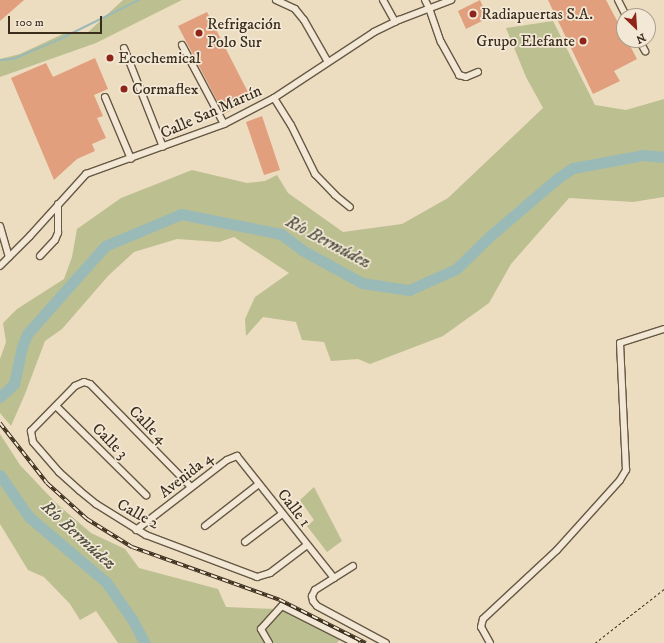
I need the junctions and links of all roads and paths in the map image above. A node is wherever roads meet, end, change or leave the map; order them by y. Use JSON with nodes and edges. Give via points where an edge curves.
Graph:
{"nodes":[{"id":1,"x":276,"y":0,"type":"edge"},
{"id":2,"x":383,"y":0,"type":"edge"},
{"id":3,"x":425,"y":0,"type":"edge"},
{"id":4,"x":451,"y":0,"type":"edge"},
{"id":5,"x":429,"y":8,"type":"junction"},
{"id":6,"x":395,"y":22,"type":"junction"},
{"id":7,"x":182,"y":45,"type":"dead end"},
{"id":8,"x":124,"y":48,"type":"dead end"},
{"id":9,"x":643,"y":48,"type":"edge"},
{"id":10,"x":645,"y":51,"type":"dead end"},
{"id":11,"x":328,"y":62,"type":"junction"},
{"id":12,"x":478,"y":72,"type":"dead end"},
{"id":13,"x":105,"y":98,"type":"dead end"},
{"id":14,"x":274,"y":98,"type":"junction"},
{"id":15,"x":224,"y":124,"type":"junction"},
{"id":16,"x":163,"y":147,"type":"junction"},
{"id":17,"x":131,"y":159,"type":"junction"},
{"id":18,"x":58,"y":204,"type":"junction"},
{"id":19,"x":350,"y":207,"type":"dead end"},
{"id":20,"x":0,"y":226,"type":"edge"},
{"id":21,"x":40,"y":256,"type":"dead end"},
{"id":22,"x":9,"y":257,"type":"junction"},
{"id":23,"x":0,"y":266,"type":"edge"},
{"id":24,"x":664,"y":329,"type":"edge"},
{"id":25,"x":56,"y":406,"type":"junction"},
{"id":26,"x":233,"y":456,"type":"joint"},
{"id":27,"x":259,"y":484,"type":"junction"},
{"id":28,"x":191,"y":487,"type":"junction"},
{"id":29,"x":146,"y":495,"type":"dead end"},
{"id":30,"x":282,"y":514,"type":"junction"},
{"id":31,"x":204,"y":526,"type":"dead end"},
{"id":32,"x":136,"y":530,"type":"junction"},
{"id":33,"x":245,"y":542,"type":"dead end"},
{"id":34,"x":307,"y":545,"type":"junction"},
{"id":35,"x":352,"y":566,"type":"dead end"},
{"id":36,"x":334,"y":578,"type":"junction"},
{"id":37,"x":664,"y":589,"type":"edge"},
{"id":38,"x":269,"y":643,"type":"edge"},
{"id":39,"x":355,"y":643,"type":"edge"},
{"id":40,"x":386,"y":643,"type":"edge"},
{"id":41,"x":490,"y":643,"type":"edge"},
{"id":42,"x":595,"y":643,"type":"edge"}],
"edges":[{"from":1,"to":11,"type":"street","via":[[295,9]]},
{"from":2,"to":6,"type":"street"},
{"from":3,"to":5,"type":"street"},
{"from":4,"to":5,"type":"street","name":"Calle San Martín"},
{"from":5,"to":6,"type":"street","name":"Calle San Martín"},
{"from":5,"to":12,"type":"street","via":[[441,42],[459,75],[466,77]]},
{"from":6,"to":11,"type":"street","name":"Calle San Martín","via":[[374,32]]},
{"from":7,"to":15,"type":"street"},
{"from":8,"to":16,"type":"street"},
{"from":9,"to":10,"type":"street"},
{"from":11,"to":14,"type":"street","name":"Calle San Martín"},
{"from":13,"to":17,"type":"street"},
{"from":14,"to":15,"type":"street","name":"Calle San Martín"},
{"from":14,"to":19,"type":"street","via":[[291,125],[315,174]]},
{"from":15,"to":16,"type":"street","name":"Calle San Martín"},
{"from":16,"to":17,"type":"street","name":"Calle San Martín"},
{"from":17,"to":18,"type":"street","name":"Calle San Martín","via":[[86,174]]},
{"from":18,"to":21,"type":"street","via":[[58,233]]},
{"from":18,"to":22,"type":"street","name":"Calle San Martín"},
{"from":20,"to":22,"type":"street"},
{"from":22,"to":23,"type":"street","name":"Calle San Martín"},
{"from":24,"to":41,"type":"street","via":[[620,343],[626,470],[558,550],[483,619],[481,627]]},
{"from":25,"to":28,"type":"street","name":"Calle 4","via":[[75,386],[84,382],[90,384]]},
{"from":25,"to":29,"type":"street","name":"Calle 3"},
{"from":25,"to":32,"type":"street","name":"Calle 2","via":[[34,427],[31,437],[33,442],[59,472],[80,491]]},
{"from":26,"to":27,"type":"street","name":"Calle 1","via":[[241,459]]},
{"from":26,"to":28,"type":"street","name":"Avenida 4"},
{"from":27,"to":30,"type":"street","name":"Calle 1"},
{"from":27,"to":31,"type":"street"},
{"from":28,"to":32,"type":"street","name":"Avenida 4"},
{"from":30,"to":33,"type":"street"},
{"from":30,"to":34,"type":"street","name":"Calle 1"},
{"from":32,"to":34,"type":"street","name":"Calle 2","via":[[258,577],[270,573]]},
{"from":34,"to":36,"type":"street","name":"Calle 1"},
{"from":35,"to":36,"type":"street"},
{"from":36,"to":40,"type":"street","via":[[315,590],[312,596],[317,606]]},
{"from":37,"to":42,"type":"path"},
{"from":38,"to":39,"type":"street","via":[[261,629],[282,606]]}]}
